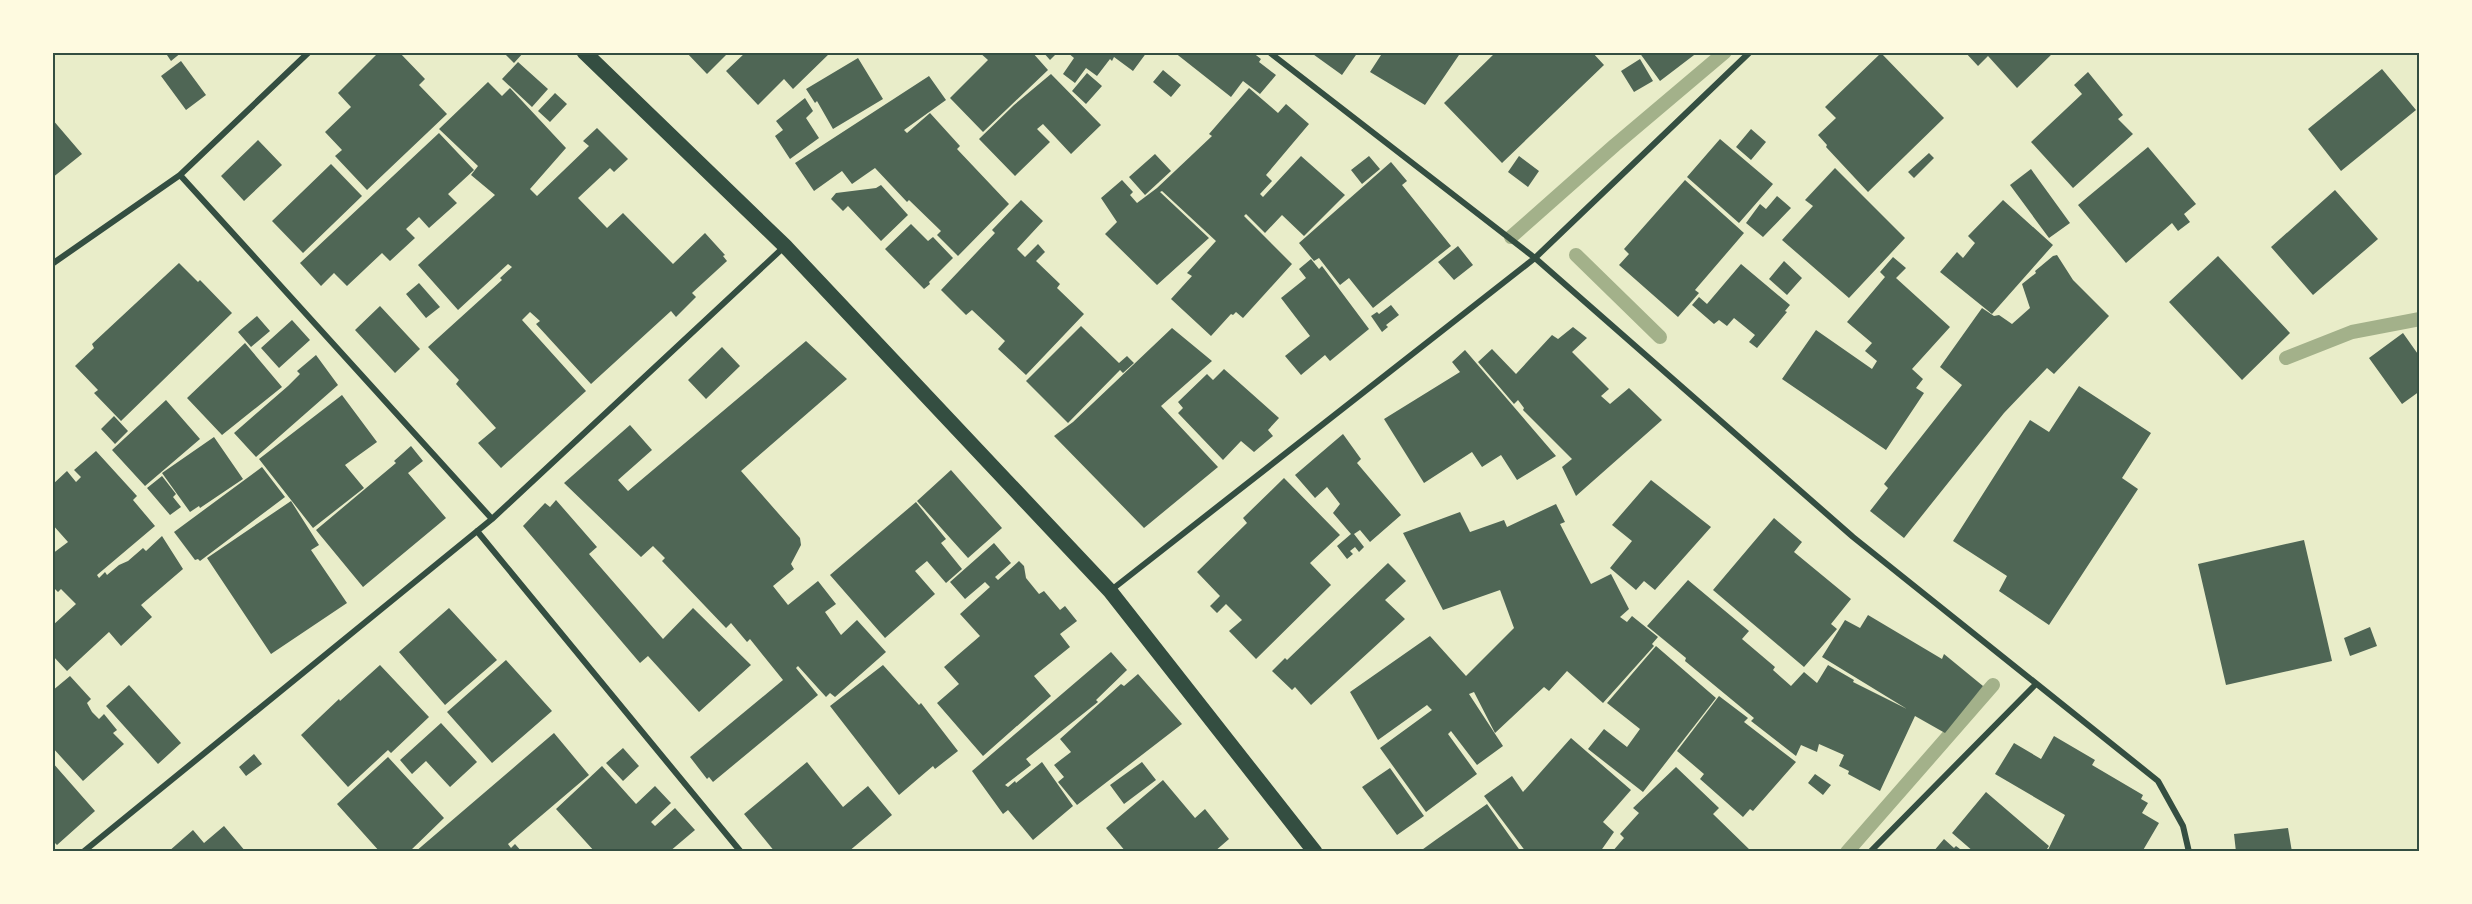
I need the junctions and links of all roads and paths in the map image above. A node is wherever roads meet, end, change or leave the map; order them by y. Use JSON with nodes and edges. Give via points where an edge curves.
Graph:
{"nodes":[{"id":1,"x":309,"y":52,"type":"edge"},
{"id":2,"x":584,"y":52,"type":"edge"},
{"id":3,"x":1269,"y":52,"type":"edge"},
{"id":4,"x":1750,"y":52,"type":"edge"},
{"id":5,"x":180,"y":175,"type":"junction"},
{"id":6,"x":785,"y":246,"type":"junction"},
{"id":7,"x":1535,"y":258,"type":"junction"},
{"id":8,"x":52,"y":264,"type":"edge"},
{"id":9,"x":492,"y":519,"type":"junction"},
{"id":10,"x":477,"y":531,"type":"junction"},
{"id":11,"x":1110,"y":591,"type":"junction"},
{"id":12,"x":2036,"y":684,"type":"junction"},
{"id":13,"x":83,"y":852,"type":"edge"},
{"id":14,"x":741,"y":852,"type":"edge"},
{"id":15,"x":1315,"y":852,"type":"edge"},
{"id":16,"x":1870,"y":852,"type":"edge"},
{"id":17,"x":2189,"y":852,"type":"edge"}],
"edges":[{"from":1,"to":5,"type":"street"},
{"from":2,"to":6,"type":"main road"},
{"from":3,"to":7,"type":"street"},
{"from":4,"to":7,"type":"street"},
{"from":5,"to":8,"type":"street"},
{"from":5,"to":9,"type":"street"},
{"from":6,"to":9,"type":"street"},
{"from":6,"to":11,"type":"main road"},
{"from":7,"to":11,"type":"street"},
{"from":7,"to":12,"type":"street","via":[[1853,537]]},
{"from":9,"to":10,"type":"street"},
{"from":10,"to":13,"type":"street"},
{"from":10,"to":14,"type":"street"},
{"from":11,"to":15,"type":"main road"},
{"from":12,"to":16,"type":"street"},
{"from":12,"to":17,"type":"street","via":[[2158,781],[2183,826]]}]}
